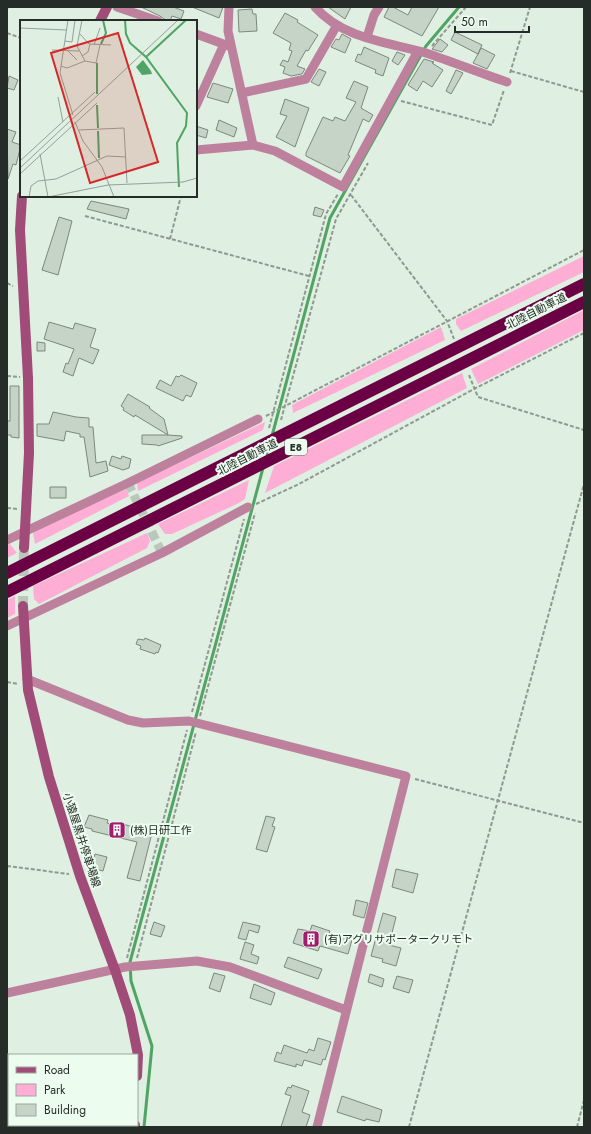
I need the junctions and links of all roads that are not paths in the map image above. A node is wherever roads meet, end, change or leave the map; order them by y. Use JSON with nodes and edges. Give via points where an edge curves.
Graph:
{"nodes":[{"id":1,"x":107,"y":7,"type":"edge"},
{"id":2,"x":117,"y":7,"type":"edge"},
{"id":3,"x":229,"y":7,"type":"edge"},
{"id":4,"x":315,"y":7,"type":"edge"},
{"id":5,"x":379,"y":7,"type":"edge"},
{"id":6,"x":136,"y":17,"type":"edge"},
{"id":7,"x":100,"y":20,"type":"edge"},
{"id":8,"x":152,"y":20,"type":"edge"},
{"id":9,"x":337,"y":25,"type":"junction"},
{"id":10,"x":197,"y":34,"type":"edge"},
{"id":11,"x":367,"y":38,"type":"junction"},
{"id":12,"x":228,"y":46,"type":"junction"},
{"id":13,"x":422,"y":52,"type":"junction"},
{"id":14,"x":507,"y":82,"type":"road end"},
{"id":15,"x":242,"y":93,"type":"junction"},
{"id":16,"x":197,"y":104,"type":"edge"},
{"id":17,"x":253,"y":145,"type":"junction"},
{"id":18,"x":197,"y":150,"type":"edge"},
{"id":19,"x":22,"y":197,"type":"edge"},
{"id":20,"x":584,"y":284,"type":"edge"},
{"id":21,"x":584,"y":302,"type":"edge"},
{"id":22,"x":258,"y":419,"type":"road end"},
{"id":23,"x":248,"y":508,"type":"road end"},
{"id":24,"x":25,"y":531,"type":"junction"},
{"id":25,"x":7,"y":540,"type":"edge"},
{"id":26,"x":24,"y":548,"type":"tunnel mouth"},
{"id":27,"x":7,"y":573,"type":"edge"},
{"id":28,"x":7,"y":592,"type":"edge"},
{"id":29,"x":24,"y":606,"type":"tunnel mouth"},
{"id":30,"x":23,"y":618,"type":"junction"},
{"id":31,"x":7,"y":626,"type":"edge"},
{"id":32,"x":27,"y":679,"type":"junction"},
{"id":33,"x":120,"y":968,"type":"junction"},
{"id":34,"x":7,"y":992,"type":"edge"},
{"id":35,"x":346,"y":1010,"type":"junction"},
{"id":36,"x":138,"y":1054,"type":"edge"},
{"id":37,"x":316,"y":1127,"type":"edge"}],
"edges":[{"from":1,"to":7,"type":"main road"},
{"from":2,"to":6,"type":"street"},
{"from":3,"to":12,"type":"street"},
{"from":4,"to":9,"type":"street"},
{"from":5,"to":11,"type":"street"},
{"from":6,"to":8,"type":"street"},
{"from":9,"to":11,"type":"street"},
{"from":9,"to":15,"type":"street","via":[[306,79]]},
{"from":10,"to":12,"type":"street"},
{"from":11,"to":13,"type":"street"},
{"from":12,"to":15,"type":"street"},
{"from":12,"to":16,"type":"street"},
{"from":13,"to":14,"type":"street"},
{"from":13,"to":17,"type":"street","via":[[343,186],[275,151]]},
{"from":15,"to":17,"type":"street"},
{"from":17,"to":18,"type":"street"},
{"from":19,"to":24,"type":"main road","via":[[20,230],[28,378]]},
{"from":20,"to":27,"type":"highway","name":"北陸自動車道","number":"E8"},
{"from":21,"to":28,"type":"highway","name":"北陸自動車道","number":"E8"},
{"from":22,"to":24,"type":"street"},
{"from":23,"to":30,"type":"street","via":[[162,553]]},
{"from":24,"to":25,"type":"street"},
{"from":24,"to":26,"type":"main road"},
{"from":29,"to":30,"type":"main road","name":"小猿屋黒井停車場線"},
{"from":30,"to":31,"type":"street"},
{"from":30,"to":32,"type":"main road","name":"小猿屋黒井停車場線"},
{"from":32,"to":33,"type":"main road","name":"小猿屋黒井停車場線","via":[[49,777],[80,876]]},
{"from":32,"to":35,"type":"street","via":[[128,720],[194,722],[406,776]]},
{"from":33,"to":34,"type":"street"},
{"from":33,"to":35,"type":"street","via":[[197,961],[230,968]]},
{"from":33,"to":36,"type":"main road","name":"小猿屋黒井停車場線"},
{"from":35,"to":37,"type":"street"}]}
